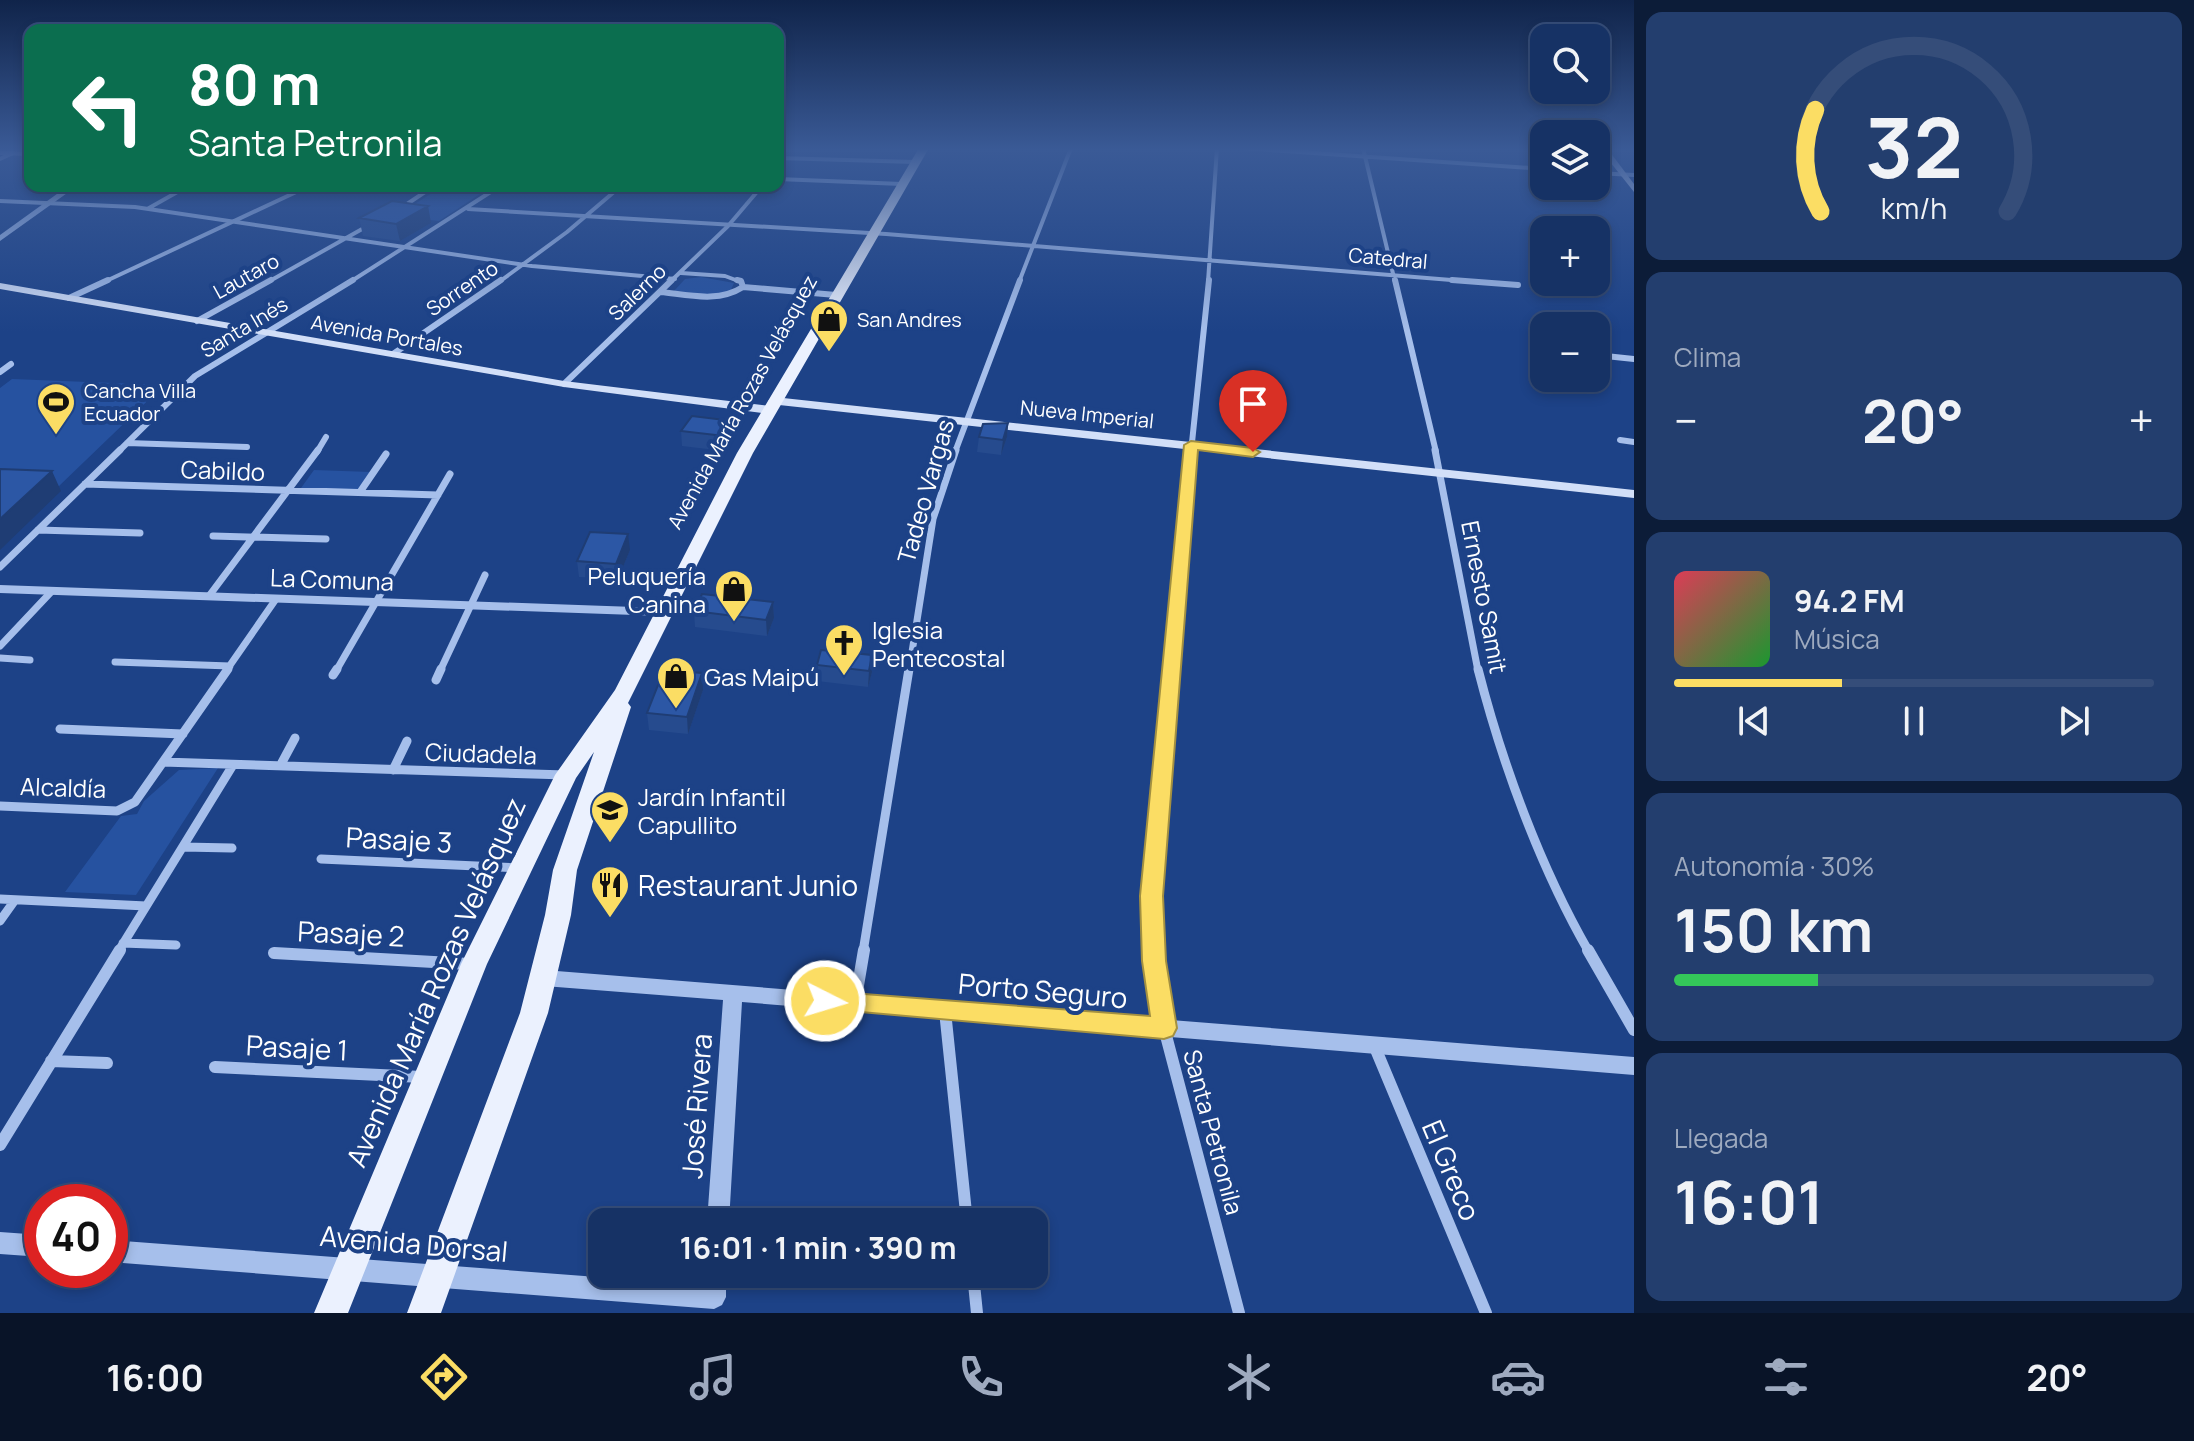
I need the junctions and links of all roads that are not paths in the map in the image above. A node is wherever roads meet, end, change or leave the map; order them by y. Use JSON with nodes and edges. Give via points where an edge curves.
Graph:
{"nodes":[{"id":1,"x":40,"y":209,"type":"edge"},
{"id":2,"x":156,"y":209,"type":"edge"},
{"id":3,"x":259,"y":209,"type":"edge"},
{"id":4,"x":397,"y":209,"type":"edge"},
{"id":5,"x":468,"y":209,"type":"edge"},
{"id":6,"x":472,"y":209,"type":"edge"},
{"id":7,"x":596,"y":209,"type":"edge"},
{"id":8,"x":742,"y":209,"type":"edge"},
{"id":9,"x":887,"y":209,"type":"edge"},
{"id":10,"x":1048,"y":209,"type":"edge"},
{"id":11,"x":1214,"y":209,"type":"edge"},
{"id":12,"x":1378,"y":209,"type":"edge"},
{"id":13,"x":393,"y":212,"type":"edge"},
{"id":14,"x":382,"y":218,"type":"edge"},
{"id":15,"x":586,"y":218,"type":"junction"},
{"id":16,"x":231,"y":222,"type":"junction"},
{"id":17,"x":728,"y":226,"type":"junction"},
{"id":18,"x":873,"y":233,"type":"junction"},
{"id":19,"x":0,"y":239,"type":"edge"},
{"id":20,"x":345,"y":239,"type":"junction"},
{"id":21,"x":1035,"y":246,"type":"junction"},
{"id":22,"x":407,"y":247,"type":"junction"},
{"id":23,"x":1211,"y":260,"type":"junction"},
{"id":24,"x":526,"y":264,"type":"junction"},
{"id":25,"x":681,"y":273,"type":"junction"},
{"id":26,"x":1393,"y":275,"type":"junction"},
{"id":27,"x":675,"y":279,"type":"junction"},
{"id":28,"x":1518,"y":285,"type":"dead end"},
{"id":29,"x":0,"y":286,"type":"edge"},
{"id":30,"x":743,"y":287,"type":"junction"},
{"id":31,"x":661,"y":292,"type":"junction"},
{"id":32,"x":836,"y":295,"type":"junction"},
{"id":33,"x":69,"y":298,"type":"junction"},
{"id":34,"x":197,"y":321,"type":"junction"},
{"id":35,"x":265,"y":333,"type":"junction"},
{"id":36,"x":393,"y":354,"type":"junction"},
{"id":37,"x":1610,"y":356,"type":"edge"},
{"id":38,"x":1634,"y":359,"type":"edge"},
{"id":39,"x":11,"y":364,"type":"dead end"},
{"id":40,"x":0,"y":372,"type":"edge"},
{"id":41,"x":564,"y":384,"type":"junction"},
{"id":42,"x":772,"y":405,"type":"junction"},
{"id":43,"x":965,"y":421,"type":"junction"},
{"id":44,"x":326,"y":437,"type":"dead end"},
{"id":45,"x":1620,"y":440,"type":"dead end"},
{"id":46,"x":1634,"y":442,"type":"edge"},
{"id":47,"x":127,"y":443,"type":"junction"},
{"id":48,"x":1191,"y":445,"type":"junction"},
{"id":49,"x":247,"y":447,"type":"dead end"},
{"id":50,"x":386,"y":454,"type":"dead end"},
{"id":51,"x":1441,"y":473,"type":"junction"},
{"id":52,"x":450,"y":474,"type":"dead end"},
{"id":53,"x":85,"y":484,"type":"junction"},
{"id":54,"x":290,"y":490,"type":"junction"},
{"id":55,"x":360,"y":492,"type":"junction"},
{"id":56,"x":1634,"y":494,"type":"edge"},
{"id":57,"x":438,"y":495,"type":"junction"},
{"id":58,"x":38,"y":530,"type":"junction"},
{"id":59,"x":140,"y":533,"type":"dead end"},
{"id":60,"x":213,"y":536,"type":"dead end"},
{"id":61,"x":254,"y":537,"type":"junction"},
{"id":62,"x":326,"y":539,"type":"dead end"},
{"id":63,"x":0,"y":567,"type":"edge"},
{"id":64,"x":485,"y":575,"type":"dead end"},
{"id":65,"x":0,"y":589,"type":"edge"},
{"id":66,"x":52,"y":591,"type":"junction"},
{"id":67,"x":209,"y":596,"type":"junction"},
{"id":68,"x":276,"y":599,"type":"junction"},
{"id":69,"x":376,"y":602,"type":"junction"},
{"id":70,"x":471,"y":605,"type":"junction"},
{"id":71,"x":663,"y":612,"type":"junction"},
{"id":72,"x":0,"y":646,"type":"edge"},
{"id":73,"x":0,"y":658,"type":"edge"},
{"id":74,"x":30,"y":660,"type":"dead end"},
{"id":75,"x":115,"y":662,"type":"dead end"},
{"id":76,"x":230,"y":666,"type":"junction"},
{"id":77,"x":333,"y":675,"type":"dead end"},
{"id":78,"x":436,"y":680,"type":"dead end"},
{"id":79,"x":625,"y":692,"type":"junction"},
{"id":80,"x":60,"y":729,"type":"dead end"},
{"id":81,"x":183,"y":734,"type":"junction"},
{"id":82,"x":295,"y":738,"type":"dead end"},
{"id":83,"x":407,"y":741,"type":"dead end"},
{"id":84,"x":163,"y":762,"type":"junction"},
{"id":85,"x":233,"y":765,"type":"junction"},
{"id":86,"x":280,"y":766,"type":"junction"},
{"id":87,"x":393,"y":770,"type":"junction"},
{"id":88,"x":566,"y":775,"type":"junction"},
{"id":89,"x":0,"y":806,"type":"edge"},
{"id":90,"x":183,"y":847,"type":"junction"},
{"id":91,"x":232,"y":848,"type":"dead end"},
{"id":92,"x":321,"y":859,"type":"dead end"},
{"id":93,"x":522,"y":868,"type":"junction"},
{"id":94,"x":0,"y":899,"type":"edge"},
{"id":95,"x":15,"y":900,"type":"junction"},
{"id":96,"x":146,"y":906,"type":"junction"},
{"id":97,"x":0,"y":921,"type":"edge"},
{"id":98,"x":123,"y":943,"type":"junction"},
{"id":99,"x":176,"y":945,"type":"dead end"},
{"id":100,"x":274,"y":953,"type":"dead end"},
{"id":101,"x":474,"y":964,"type":"junction"},
{"id":102,"x":544,"y":978,"type":"junction"},
{"id":103,"x":733,"y":993,"type":"junction"},
{"id":104,"x":855,"y":1003,"type":"junction"},
{"id":105,"x":945,"y":1011,"type":"junction"},
{"id":106,"x":1164,"y":1028,"type":"junction"},
{"id":107,"x":1634,"y":1030,"type":"edge"},
{"id":108,"x":1374,"y":1045,"type":"junction"},
{"id":109,"x":51,"y":1061,"type":"junction"},
{"id":110,"x":107,"y":1063,"type":"dead end"},
{"id":111,"x":1634,"y":1066,"type":"edge"},
{"id":112,"x":215,"y":1067,"type":"dead end"},
{"id":113,"x":425,"y":1078,"type":"junction"},
{"id":114,"x":0,"y":1145,"type":"edge"},
{"id":115,"x":719,"y":1208,"type":"edge"},
{"id":116,"x":966,"y":1208,"type":"edge"},
{"id":117,"x":0,"y":1243,"type":"edge"},
{"id":118,"x":24,"y":1245,"type":"edge"},
{"id":119,"x":128,"y":1252,"type":"edge"},
{"id":120,"x":349,"y":1267,"type":"junction"},
{"id":121,"x":438,"y":1276,"type":"junction"},
{"id":122,"x":974,"y":1288,"type":"edge"},
{"id":123,"x":714,"y":1295,"type":"edge"},
{"id":124,"x":331,"y":1313,"type":"edge"},
{"id":125,"x":424,"y":1313,"type":"edge"},
{"id":126,"x":977,"y":1313,"type":"edge"},
{"id":127,"x":1239,"y":1313,"type":"edge"},
{"id":128,"x":1486,"y":1313,"type":"edge"}],
"edges":[{"from":1,"to":19,"type":"street"},
{"from":2,"to":16,"type":"street"},
{"from":3,"to":16,"type":"street"},
{"from":4,"to":13,"type":"street"},
{"from":5,"to":22,"type":"street","name":"Santa Inés"},
{"from":6,"to":15,"type":"street","name":"Catedral"},
{"from":7,"to":15,"type":"street","name":"Sorrento"},
{"from":8,"to":17,"type":"street","name":"Salerno"},
{"from":9,"to":18,"type":"main road","name":"Avenida María Rozas Velásquez"},
{"from":10,"to":21,"type":"street","name":"Tadeo Vargas"},
{"from":11,"to":23,"type":"street","name":"Santa Petronila"},
{"from":12,"to":26,"type":"street","name":"Ernesto Samit"},
{"from":14,"to":20,"type":"street","name":"Lautaro"},
{"from":15,"to":17,"type":"street","name":"Catedral"},
{"from":15,"to":24,"type":"street","name":"Sorrento"},
{"from":16,"to":20,"type":"street"},
{"from":16,"to":33,"type":"street"},
{"from":17,"to":18,"type":"street","name":"Catedral"},
{"from":17,"to":25,"type":"street","name":"Salerno"},
{"from":18,"to":21,"type":"street","name":"Catedral"},
{"from":18,"to":32,"type":"main road","name":"Avenida María Rozas Velásquez"},
{"from":20,"to":22,"type":"street"},
{"from":20,"to":34,"type":"street","name":"Lautaro"},
{"from":21,"to":23,"type":"street","name":"Catedral"},
{"from":21,"to":43,"type":"street","name":"Tadeo Vargas"},
{"from":22,"to":24,"type":"street"},
{"from":22,"to":35,"type":"street","name":"Santa Inés"},
{"from":23,"to":26,"type":"street","name":"Catedral"},
{"from":23,"to":48,"type":"street","name":"Santa Petronila"},
{"from":24,"to":27,"type":"street"},
{"from":24,"to":36,"type":"street","name":"Sorrento"},
{"from":25,"to":27,"type":"street","name":"Salerno"},
{"from":25,"to":30,"type":"street","via":[[731,277]]},
{"from":26,"to":28,"type":"street","name":"Catedral"},
{"from":26,"to":51,"type":"street","name":"Ernesto Samit"},
{"from":27,"to":31,"type":"street","name":"Salerno"},
{"from":29,"to":33,"type":"main road","name":"Avenida Portales"},
{"from":30,"to":31,"type":"street","via":[[717,296]]},
{"from":30,"to":32,"type":"street"},
{"from":31,"to":41,"type":"street","name":"Salerno"},
{"from":32,"to":42,"type":"main road","name":"Avenida María Rozas Velásquez"},
{"from":33,"to":34,"type":"main road","name":"Avenida Portales"},
{"from":34,"to":35,"type":"main road","name":"Avenida Portales"},
{"from":35,"to":36,"type":"main road","name":"Avenida Portales"},
{"from":35,"to":47,"type":"street","name":"Santa Inés","via":[[184,384]]},
{"from":36,"to":41,"type":"main road","name":"Avenida Portales"},
{"from":37,"to":38,"type":"street"},
{"from":39,"to":40,"type":"street"},
{"from":41,"to":42,"type":"main road","name":"Avenida Portales"},
{"from":42,"to":43,"type":"main road","name":"Nueva Imperial"},
{"from":42,"to":71,"type":"main road","name":"Avenida María Rozas Velásquez"},
{"from":43,"to":48,"type":"main road","name":"Nueva Imperial"},
{"from":43,"to":104,"type":"street","name":"Tadeo Vargas","via":[[927,544]]},
{"from":44,"to":54,"type":"street"},
{"from":45,"to":46,"type":"street"},
{"from":47,"to":49,"type":"street"},
{"from":47,"to":53,"type":"street","name":"Santa Inés"},
{"from":48,"to":51,"type":"main road","name":"Nueva Imperial"},
{"from":48,"to":106,"type":"street","name":"Santa Petronila","via":[[1151,896]]},
{"from":50,"to":55,"type":"street"},
{"from":51,"to":56,"type":"main road","name":"Nueva Imperial"},
{"from":51,"to":107,"type":"street","name":"Ernesto Samit","via":[[1478,670],[1507,769],[1580,936]]},
{"from":52,"to":57,"type":"street"},
{"from":53,"to":54,"type":"street","name":"Cabildo"},
{"from":53,"to":58,"type":"street","name":"Santa Inés"},
{"from":54,"to":55,"type":"street","name":"Cabildo"},
{"from":54,"to":61,"type":"street"},
{"from":55,"to":57,"type":"street","name":"Cabildo"},
{"from":57,"to":69,"type":"street"},
{"from":58,"to":59,"type":"street"},
{"from":58,"to":63,"type":"street","name":"Santa Inés"},
{"from":60,"to":61,"type":"street"},
{"from":61,"to":62,"type":"street"},
{"from":61,"to":67,"type":"street"},
{"from":64,"to":70,"type":"street"},
{"from":65,"to":66,"type":"street","name":"La Comuna"},
{"from":66,"to":67,"type":"street","name":"La Comuna"},
{"from":66,"to":72,"type":"street"},
{"from":67,"to":68,"type":"street","name":"La Comuna"},
{"from":68,"to":69,"type":"street","name":"La Comuna"},
{"from":68,"to":76,"type":"street","name":"Alcaldía"},
{"from":69,"to":70,"type":"street","name":"La Comuna"},
{"from":69,"to":77,"type":"street"},
{"from":70,"to":71,"type":"street","name":"La Comuna"},
{"from":70,"to":78,"type":"street"},
{"from":71,"to":79,"type":"main road","name":"Avenida María Rozas Velásquez"},
{"from":73,"to":74,"type":"street"},
{"from":75,"to":76,"type":"street"},
{"from":76,"to":81,"type":"street","name":"Alcaldía"},
{"from":79,"to":88,"type":"main road","name":"Avenida María Rozas Velásquez"},
{"from":79,"to":102,"type":"main road","name":"Avenida María Rozas Velásquez","via":[[565,870]]},
{"from":80,"to":81,"type":"street"},
{"from":81,"to":84,"type":"street","name":"Alcaldía"},
{"from":82,"to":86,"type":"street"},
{"from":83,"to":87,"type":"street","name":"Ciudadela"},
{"from":84,"to":85,"type":"street","name":"Ciudadela"},
{"from":84,"to":89,"type":"street","name":"Alcaldía","via":[[135,802],[117,811]]},
{"from":85,"to":86,"type":"street","name":"Ciudadela"},
{"from":85,"to":90,"type":"street"},
{"from":86,"to":87,"type":"street","name":"Ciudadela"},
{"from":87,"to":88,"type":"street","name":"Ciudadela"},
{"from":88,"to":93,"type":"main road","name":"Avenida María Rozas Velásquez"},
{"from":90,"to":91,"type":"street"},
{"from":90,"to":96,"type":"street"},
{"from":92,"to":93,"type":"street","name":"Pasaje 3"},
{"from":93,"to":101,"type":"main road","name":"Avenida María Rozas Velásquez"},
{"from":94,"to":95,"type":"street"},
{"from":95,"to":96,"type":"street"},
{"from":95,"to":97,"type":"street"},
{"from":96,"to":98,"type":"street"},
{"from":98,"to":99,"type":"street"},
{"from":98,"to":109,"type":"street"},
{"from":100,"to":101,"type":"street","name":"Pasaje 2"},
{"from":101,"to":113,"type":"main road","name":"Avenida María Rozas Velásquez"},
{"from":102,"to":103,"type":"street","name":"Porto Seguro"},
{"from":102,"to":121,"type":"main road","name":"Avenida María Rozas Velásquez"},
{"from":103,"to":104,"type":"street","name":"Porto Seguro"},
{"from":103,"to":115,"type":"street","name":"José Rivera"},
{"from":104,"to":105,"type":"street","name":"Porto Seguro"},
{"from":105,"to":106,"type":"street","name":"Porto Seguro"},
{"from":105,"to":116,"type":"street"},
{"from":106,"to":108,"type":"street","name":"Porto Seguro"},
{"from":106,"to":127,"type":"street","name":"Santa Petronila"},
{"from":108,"to":111,"type":"street","name":"Porto Seguro"},
{"from":108,"to":128,"type":"street","name":"El Greco"},
{"from":109,"to":110,"type":"street"},
{"from":109,"to":114,"type":"street"},
{"from":112,"to":113,"type":"street","name":"Pasaje 1"},
{"from":113,"to":120,"type":"main road","name":"Avenida María Rozas Velásquez"},
{"from":117,"to":118,"type":"street"},
{"from":119,"to":120,"type":"street","name":"Avenida Dorsal"},
{"from":120,"to":121,"type":"street","name":"Avenida Dorsal"},
{"from":120,"to":124,"type":"main road","name":"Avenida María Rozas Velásquez"},
{"from":121,"to":123,"type":"street","name":"Avenida Dorsal"},
{"from":121,"to":125,"type":"main road","name":"Avenida María Rozas Velásquez"},
{"from":122,"to":126,"type":"street"}]}
